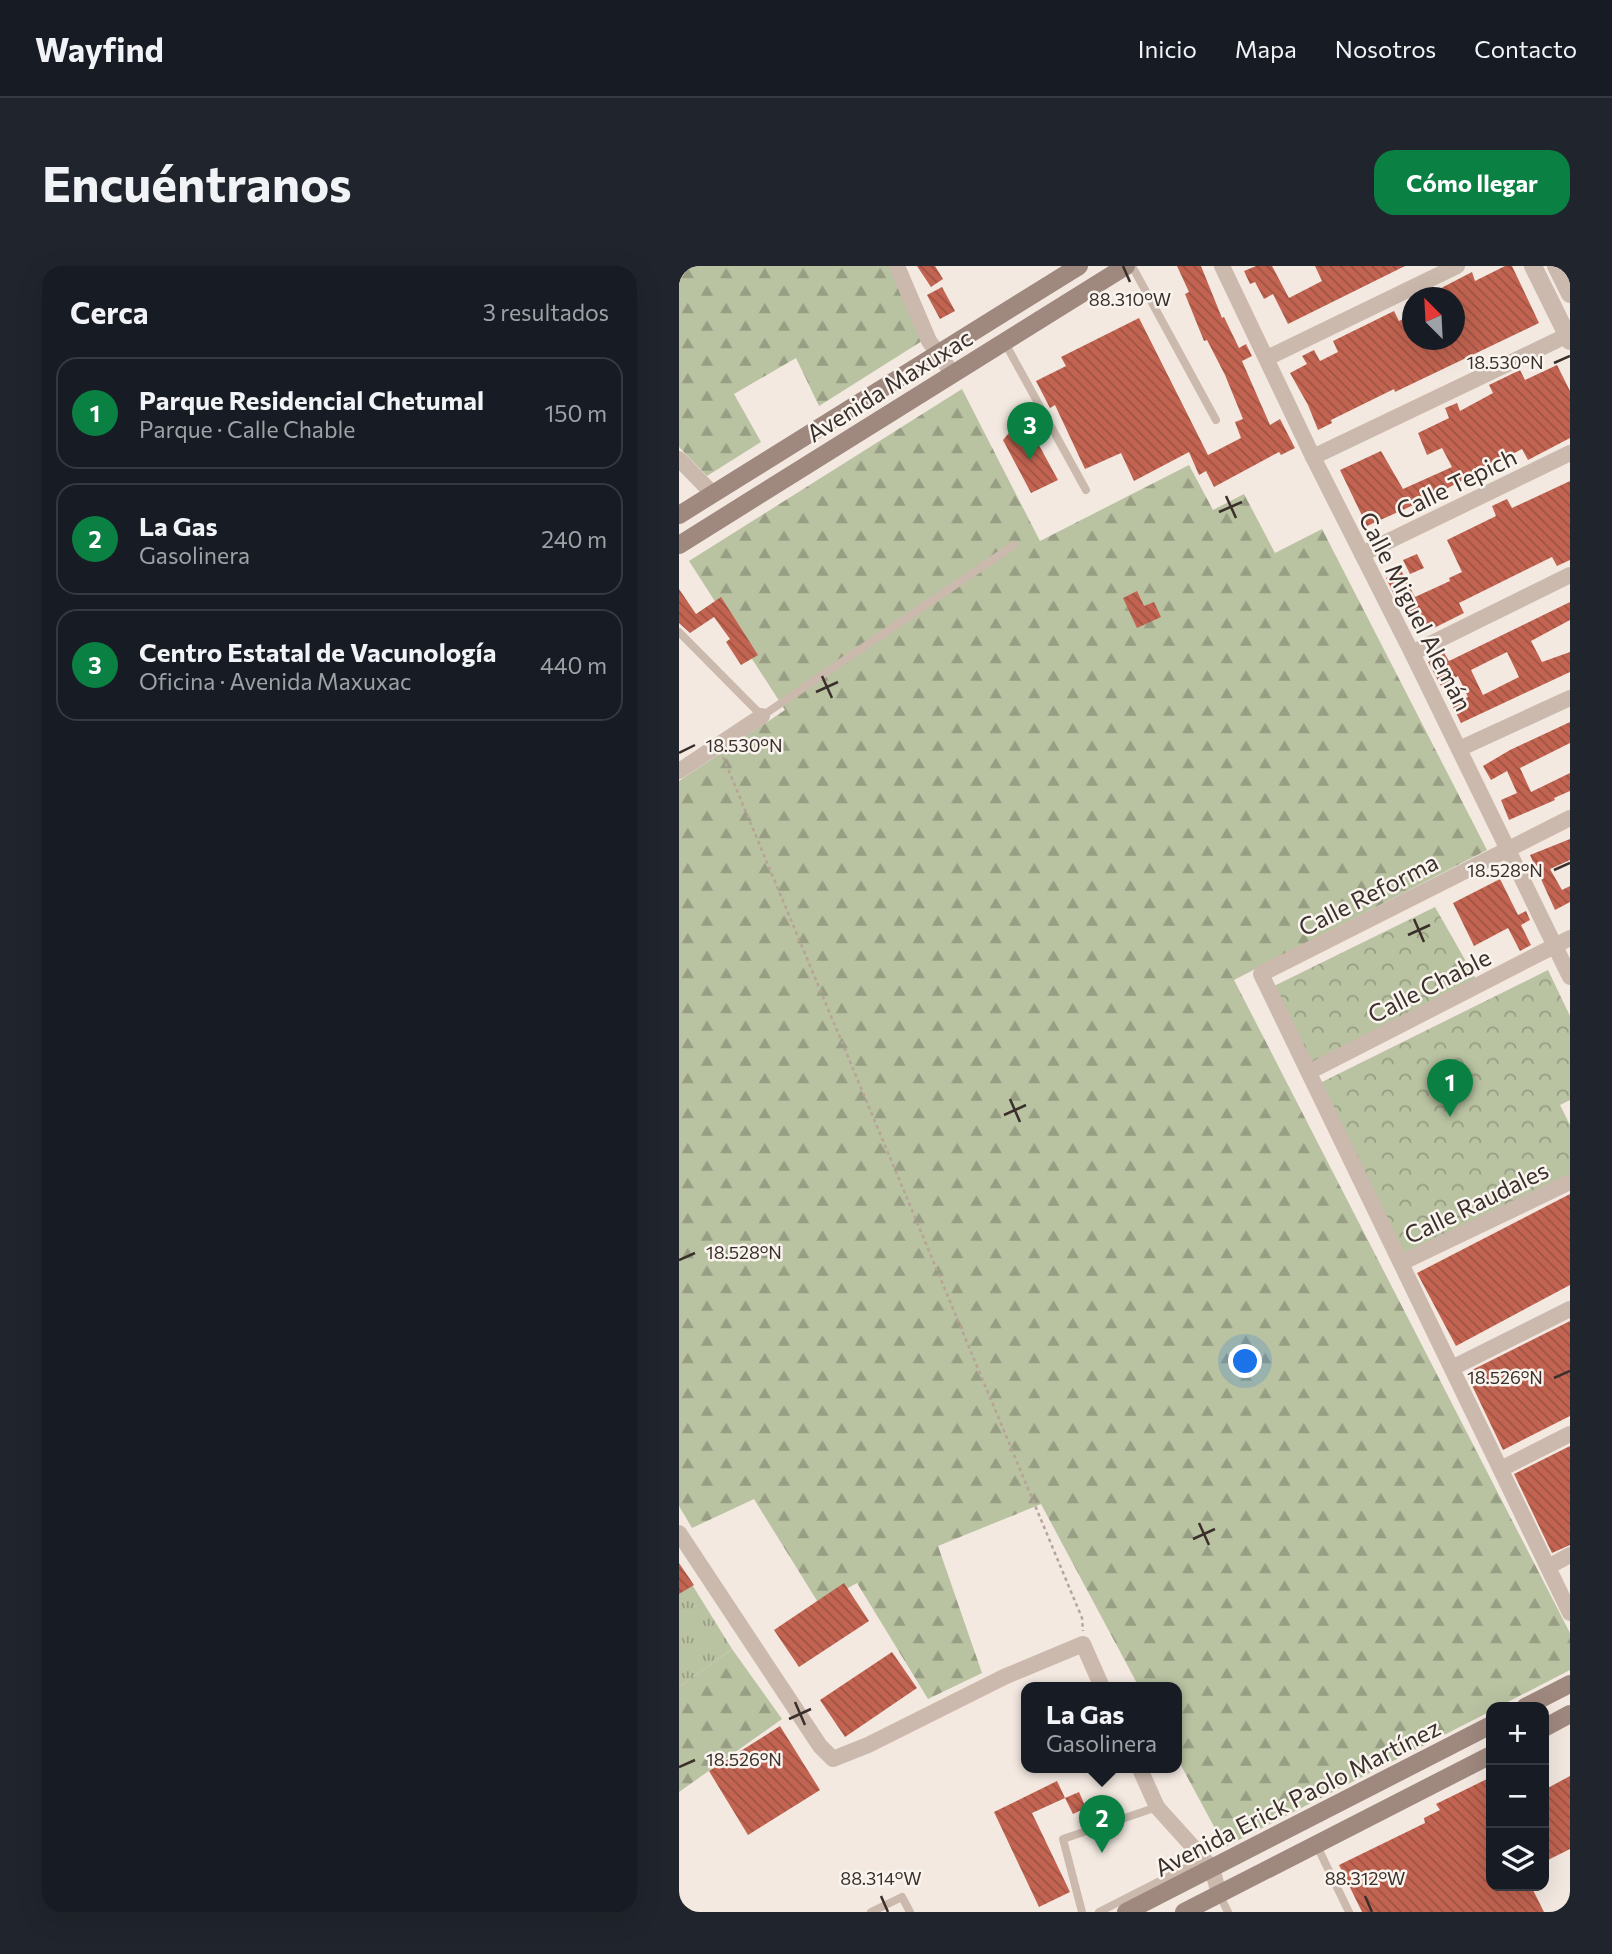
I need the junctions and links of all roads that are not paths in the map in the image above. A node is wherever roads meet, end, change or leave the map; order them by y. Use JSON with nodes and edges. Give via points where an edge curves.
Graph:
{"nodes":[{"id":1,"x":897,"y":266,"type":"edge"},
{"id":2,"x":1079,"y":266,"type":"edge"},
{"id":3,"x":1126,"y":266,"type":"edge"},
{"id":4,"x":1132,"y":266,"type":"edge"},
{"id":5,"x":1222,"y":266,"type":"edge"},
{"id":6,"x":1457,"y":266,"type":"edge"},
{"id":7,"x":1533,"y":266,"type":"edge"},
{"id":8,"x":1556,"y":266,"type":"edge"},
{"id":9,"x":1570,"y":295,"type":"edge"},
{"id":10,"x":1569,"y":337,"type":"edge"},
{"id":11,"x":1004,"y":342,"type":"junction"},
{"id":12,"x":938,"y":354,"type":"junction"},
{"id":13,"x":1267,"y":358,"type":"junction"},
{"id":14,"x":953,"y":374,"type":"junction"},
{"id":15,"x":1216,"y":420,"type":"dead end"},
{"id":16,"x":1570,"y":453,"type":"edge"},
{"id":17,"x":1313,"y":457,"type":"junction"},
{"id":18,"x":679,"y":459,"type":"edge"},
{"id":19,"x":1086,"y":490,"type":"dead end"},
{"id":20,"x":713,"y":494,"type":"junction"},
{"id":21,"x":679,"y":515,"type":"edge"},
{"id":22,"x":679,"y":545,"type":"edge"},
{"id":23,"x":1014,"y":545,"type":"dead end"},
{"id":24,"x":1362,"y":554,"type":"junction"},
{"id":25,"x":1570,"y":575,"type":"edge"},
{"id":26,"x":679,"y":632,"type":"edge"},
{"id":27,"x":1412,"y":653,"type":"junction"},
{"id":28,"x":1570,"y":698,"type":"edge"},
{"id":29,"x":762,"y":716,"type":"junction"},
{"id":30,"x":1459,"y":749,"type":"junction"},
{"id":31,"x":679,"y":771,"type":"edge"},
{"id":32,"x":1570,"y":818,"type":"edge"},
{"id":33,"x":1506,"y":849,"type":"junction"},
{"id":34,"x":1563,"y":942,"type":"edge"},
{"id":35,"x":1570,"y":977,"type":"edge"},
{"id":36,"x":1309,"y":1072,"type":"junction"},
{"id":37,"x":1570,"y":1182,"type":"edge"},
{"id":38,"x":1401,"y":1263,"type":"junction"},
{"id":39,"x":1570,"y":1309,"type":"edge"},
{"id":40,"x":1452,"y":1368,"type":"junction"},
{"id":41,"x":1570,"y":1434,"type":"edge"},
{"id":42,"x":1501,"y":1469,"type":"junction"},
{"id":43,"x":679,"y":1533,"type":"edge"},
{"id":44,"x":1570,"y":1555,"type":"edge"},
{"id":45,"x":1548,"y":1567,"type":"junction"},
{"id":46,"x":1570,"y":1613,"type":"edge"},
{"id":47,"x":1100,"y":1682,"type":"edge"},
{"id":48,"x":1570,"y":1684,"type":"edge"},
{"id":49,"x":1535,"y":1702,"type":"edge"},
{"id":50,"x":1570,"y":1714,"type":"edge"},
{"id":51,"x":1549,"y":1725,"type":"edge"},
{"id":52,"x":1486,"y":1727,"type":"edge"},
{"id":53,"x":1486,"y":1758,"type":"edge"},
{"id":54,"x":1142,"y":1773,"type":"edge"},
{"id":55,"x":1157,"y":1807,"type":"junction"},
{"id":56,"x":1316,"y":1844,"type":"junction"},
{"id":57,"x":1207,"y":1864,"type":"junction"},
{"id":58,"x":1219,"y":1894,"type":"junction"},
{"id":59,"x":871,"y":1912,"type":"edge"},
{"id":60,"x":910,"y":1912,"type":"edge"},
{"id":61,"x":1082,"y":1912,"type":"edge"},
{"id":62,"x":1099,"y":1912,"type":"edge"},
{"id":63,"x":1126,"y":1912,"type":"edge"},
{"id":64,"x":1184,"y":1912,"type":"edge"},
{"id":65,"x":1228,"y":1912,"type":"edge"},
{"id":66,"x":1349,"y":1912,"type":"edge"}],
"edges":[{"from":1,"to":12,"type":"street"},
{"from":2,"to":12,"type":"main road","name":"Avenida Maxuxac"},
{"from":3,"to":11,"type":"main road","name":"Avenida Maxuxac"},
{"from":4,"to":15,"type":"lane"},
{"from":5,"to":13,"type":"street","name":"Calle Miguel Alemán"},
{"from":6,"to":13,"type":"street"},
{"from":7,"to":10,"type":"street"},
{"from":8,"to":9,"type":"street"},
{"from":10,"to":17,"type":"street"},
{"from":11,"to":14,"type":"main road","name":"Avenida Maxuxac"},
{"from":11,"to":19,"type":"lane"},
{"from":12,"to":14,"type":"street"},
{"from":12,"to":20,"type":"main road","name":"Avenida Maxuxac"},
{"from":13,"to":17,"type":"street","name":"Calle Miguel Alemán"},
{"from":14,"to":22,"type":"main road","name":"Avenida Maxuxac"},
{"from":16,"to":24,"type":"street","name":"Calle Tepich"},
{"from":17,"to":24,"type":"street","name":"Calle Miguel Alemán"},
{"from":18,"to":20,"type":"street"},
{"from":20,"to":21,"type":"main road","name":"Avenida Maxuxac"},
{"from":23,"to":29,"type":"lane"},
{"from":24,"to":27,"type":"street","name":"Calle Miguel Alemán"},
{"from":25,"to":27,"type":"street"},
{"from":26,"to":29,"type":"lane"},
{"from":27,"to":30,"type":"street","name":"Calle Miguel Alemán"},
{"from":28,"to":30,"type":"street"},
{"from":29,"to":31,"type":"street"},
{"from":30,"to":33,"type":"street","name":"Calle Miguel Alemán"},
{"from":32,"to":33,"type":"street","name":"Calle Reforma"},
{"from":33,"to":34,"type":"street","name":"Calle Miguel Alemán"},
{"from":33,"to":36,"type":"street","name":"Calle Reforma","via":[[1261,974]]},
{"from":34,"to":35,"type":"street","name":"Calle Miguel Alemán"},
{"from":34,"to":36,"type":"street","name":"Calle Chable"},
{"from":36,"to":38,"type":"street"},
{"from":37,"to":38,"type":"street","name":"Calle Raudales"},
{"from":38,"to":40,"type":"street"},
{"from":39,"to":40,"type":"street"},
{"from":40,"to":42,"type":"street"},
{"from":41,"to":42,"type":"street"},
{"from":42,"to":45,"type":"street"},
{"from":43,"to":47,"type":"street","via":[[833,1759],[1083,1644]]},
{"from":44,"to":45,"type":"street"},
{"from":45,"to":46,"type":"street"},
{"from":48,"to":49,"type":"main road"},
{"from":50,"to":51,"type":"main road"},
{"from":52,"to":57,"type":"main road","name":"Avenida Erick Paolo Martínez"},
{"from":53,"to":56,"type":"main road","name":"Avenida Erick Paolo Martínez"},
{"from":54,"to":55,"type":"street"},
{"from":55,"to":57,"type":"street"},
{"from":55,"to":61,"type":"lane","via":[[1063,1839]]},
{"from":56,"to":58,"type":"main road","name":"Avenida Erick Paolo Martínez"},
{"from":56,"to":66,"type":"lane"},
{"from":57,"to":58,"type":"street"},
{"from":57,"to":62,"type":"lane"},
{"from":57,"to":63,"type":"main road","name":"Avenida Erick Paolo Martínez"},
{"from":58,"to":64,"type":"main road","name":"Avenida Erick Paolo Martínez"},
{"from":58,"to":65,"type":"lane"},
{"from":59,"to":60,"type":"lane","via":[[902,1897]]}]}
